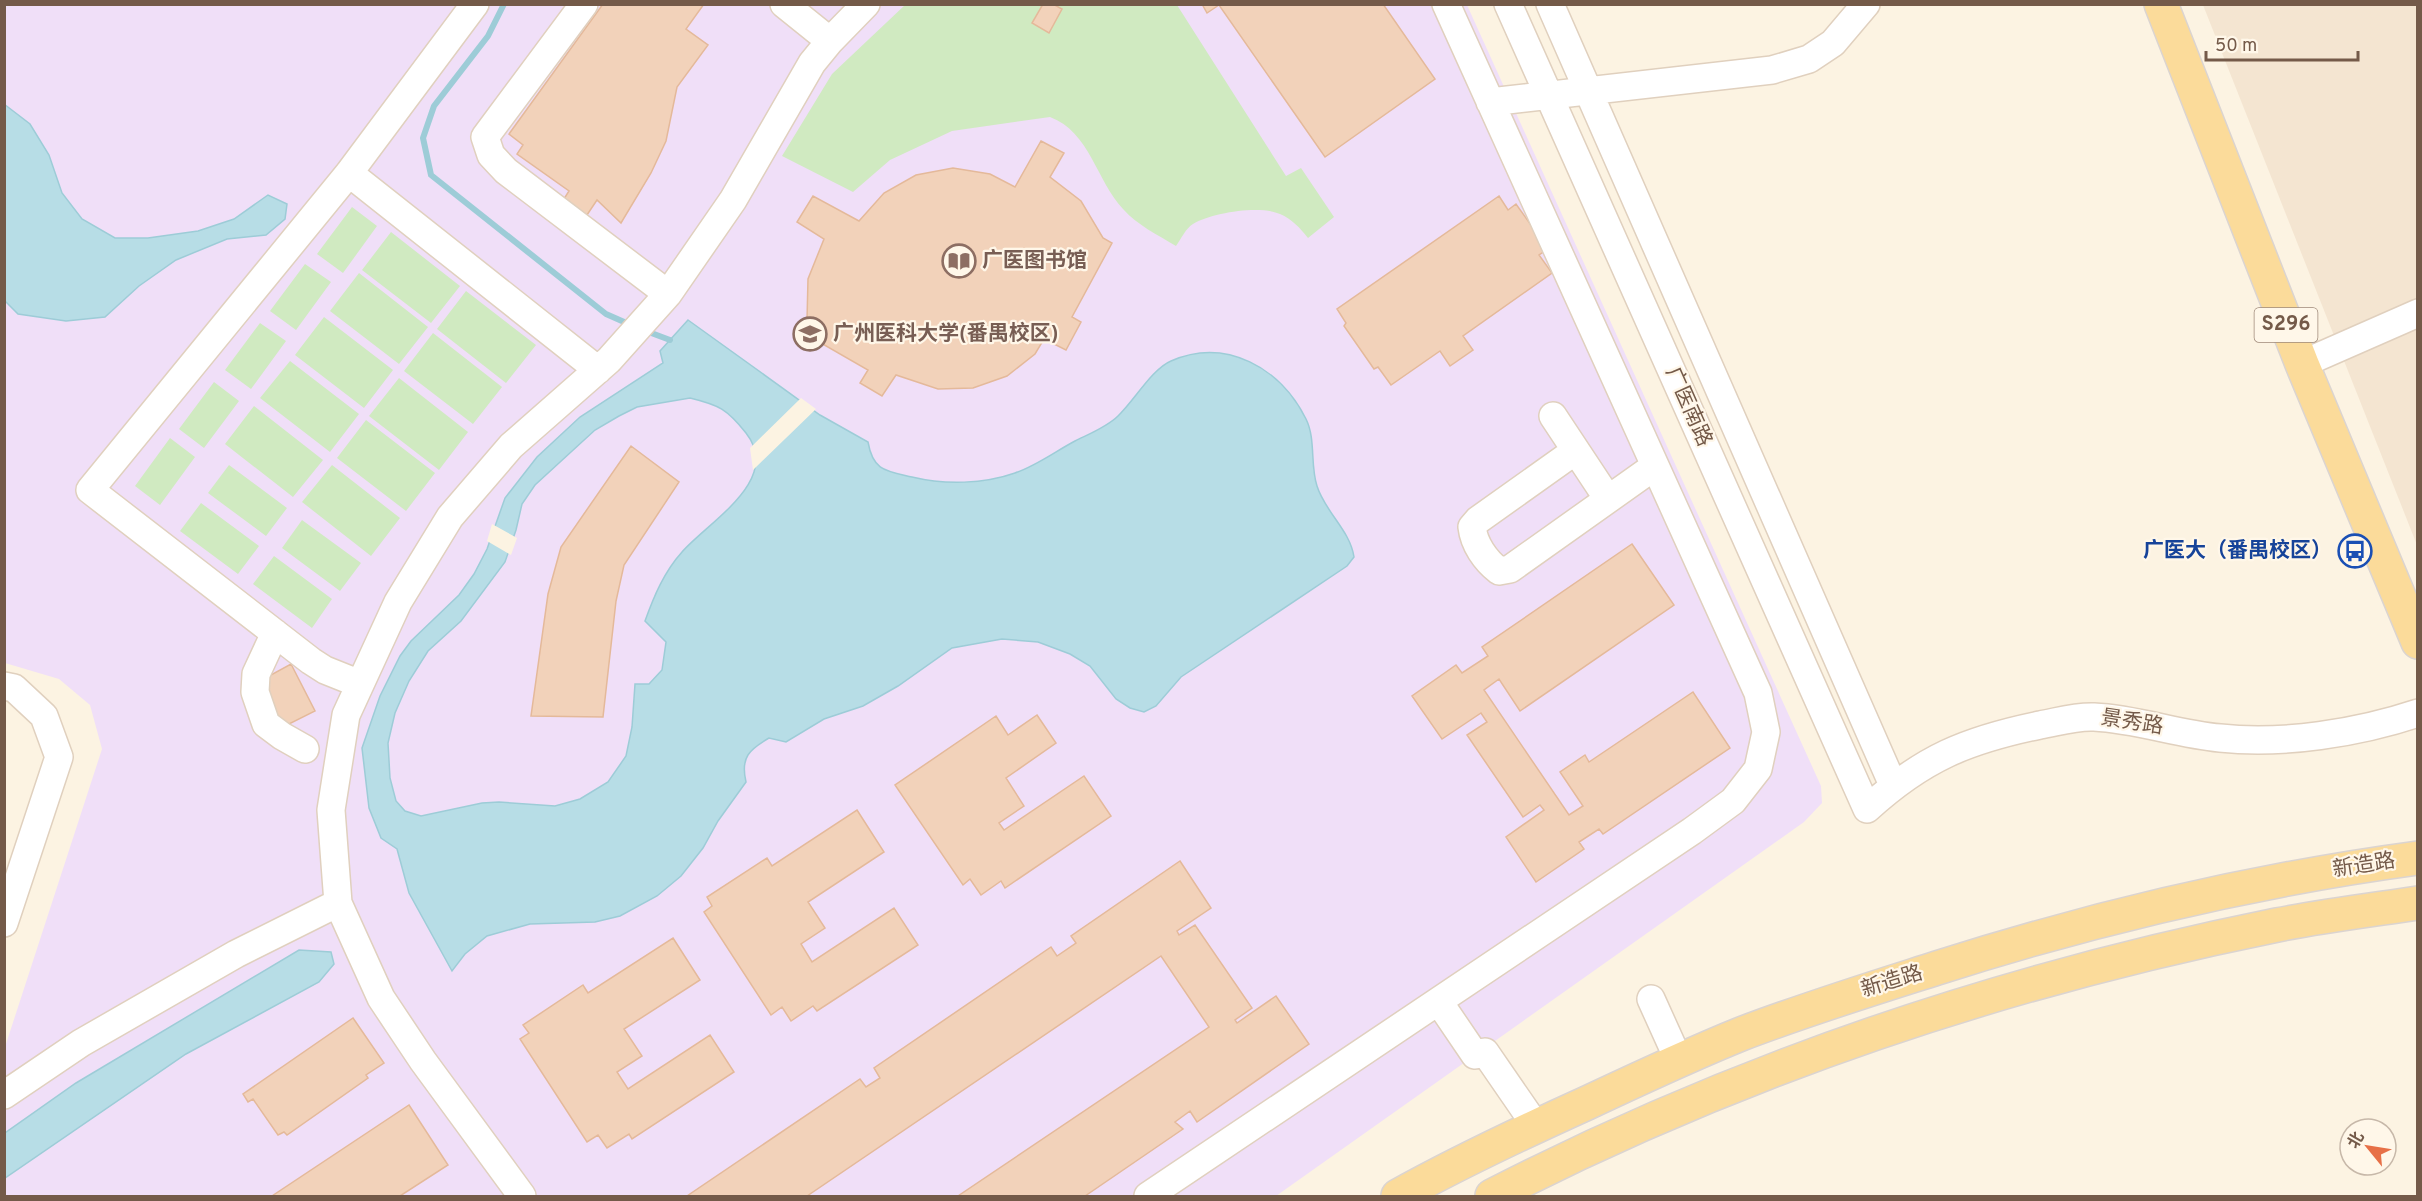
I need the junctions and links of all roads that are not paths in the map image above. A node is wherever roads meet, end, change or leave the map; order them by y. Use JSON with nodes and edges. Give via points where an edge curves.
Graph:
{"nodes":[{"id":1,"x":475,"y":4,"type":"edge"},
{"id":2,"x":584,"y":4,"type":"edge"},
{"id":3,"x":784,"y":4,"type":"edge"},
{"id":4,"x":866,"y":4,"type":"edge"},
{"id":5,"x":1446,"y":4,"type":"edge"},
{"id":6,"x":1508,"y":4,"type":"edge"},
{"id":7,"x":1550,"y":4,"type":"edge"},
{"id":8,"x":1866,"y":4,"type":"edge"},
{"id":9,"x":2161,"y":4,"type":"edge"},
{"id":10,"x":830,"y":41,"type":"junction"},
{"id":11,"x":1490,"y":102,"type":"junction"},
{"id":12,"x":349,"y":173,"type":"junction"},
{"id":13,"x":668,"y":294,"type":"junction"},
{"id":14,"x":2418,"y":313,"type":"edge"},
{"id":15,"x":2302,"y":364,"type":"junction"},
{"id":16,"x":603,"y":365,"type":"junction"},
{"id":17,"x":1553,"y":416,"type":"dead end"},
{"id":18,"x":1575,"y":451,"type":"junction"},
{"id":19,"x":1655,"y":466,"type":"junction"},
{"id":20,"x":1608,"y":499,"type":"junction"},
{"id":21,"x":275,"y":633,"type":"junction"},
{"id":22,"x":2418,"y":642,"type":"edge"},
{"id":23,"x":360,"y":684,"type":"junction"},
{"id":24,"x":4,"y":686,"type":"edge"},
{"id":25,"x":2418,"y":713,"type":"edge"},
{"id":26,"x":305,"y":749,"type":"dead end"},
{"id":27,"x":1893,"y":786,"type":"junction"},
{"id":28,"x":1867,"y":809,"type":"joint"},
{"id":29,"x":2418,"y":858,"type":"edge"},
{"id":30,"x":338,"y":903,"type":"junction"},
{"id":31,"x":2418,"y":903,"type":"edge"},
{"id":32,"x":4,"y":923,"type":"edge"},
{"id":33,"x":1651,"y":999,"type":"dead end"},
{"id":34,"x":1439,"y":1002,"type":"junction"},
{"id":35,"x":1679,"y":1061,"type":"junction"},
{"id":36,"x":4,"y":1095,"type":"edge"},
{"id":37,"x":1536,"y":1126,"type":"junction"},
{"id":38,"x":522,"y":1196,"type":"edge"},
{"id":39,"x":1148,"y":1197,"type":"edge"},
{"id":40,"x":1398,"y":1197,"type":"edge"},
{"id":41,"x":1492,"y":1197,"type":"edge"}],
"edges":[{"from":1,"to":12,"type":"street"},
{"from":2,"to":13,"type":"street","via":[[486,137],[491,155]]},
{"from":3,"to":10,"type":"street"},
{"from":4,"to":10,"type":"street"},
{"from":5,"to":11,"type":"street"},
{"from":6,"to":28,"type":"street","name":"广医南路"},
{"from":7,"to":27,"type":"street","name":"广医南路"},
{"from":8,"to":11,"type":"street","via":[[1833,43],[1809,59],[1772,70]]},
{"from":9,"to":15,"type":"main road","number":"S296"},
{"from":10,"to":13,"type":"street","via":[[812,63],[733,200]]},
{"from":11,"to":19,"type":"street"},
{"from":12,"to":16,"type":"street"},
{"from":12,"to":21,"type":"street","via":[[90,490]]},
{"from":13,"to":16,"type":"street"},
{"from":14,"to":15,"type":"street"},
{"from":15,"to":22,"type":"main road","number":"S296"},
{"from":16,"to":23,"type":"street","via":[[511,446],[450,517],[398,602]]},
{"from":17,"to":18,"type":"street"},
{"from":18,"to":20,"type":"street"},
{"from":18,"to":20,"type":"street","via":[[1472,527],[1473,538],[1489,563],[1499,571],[1509,569]]},
{"from":19,"to":20,"type":"street"},
{"from":19,"to":34,"type":"street","via":[[1758,693],[1767,732],[1758,769],[1733,801]]},
{"from":21,"to":23,"type":"street","via":[[325,670]]},
{"from":21,"to":26,"type":"street","via":[[256,674],[255,692],[266,724]]},
{"from":23,"to":30,"type":"street","via":[[346,715],[331,810]]},
{"from":24,"to":32,"type":"street","via":[[14,688],[44,716],[59,757]]},
{"from":25,"to":27,"type":"street","name":"景秀路","via":[[2318,735],[2249,739],[2220,738],[2131,720],[2065,720],[1959,747]]},
{"from":27,"to":28,"type":"street","name":"景秀路"},
{"from":29,"to":35,"type":"main road","name":"新造路","via":[[2293,877],[2076,927],[1859,992]]},
{"from":30,"to":36,"type":"street","via":[[236,954],[102,1031]]},
{"from":30,"to":38,"type":"street","via":[[381,998]]},
{"from":31,"to":41,"type":"main road","name":"新造路","via":[[2280,924],[2133,957],[1891,1027],[1683,1107]]},
{"from":33,"to":35,"type":"street"},
{"from":34,"to":37,"type":"street"},
{"from":34,"to":39,"type":"street"},
{"from":35,"to":37,"type":"main road","name":"新造路"},
{"from":37,"to":40,"type":"main road","name":"新造路"}]}
